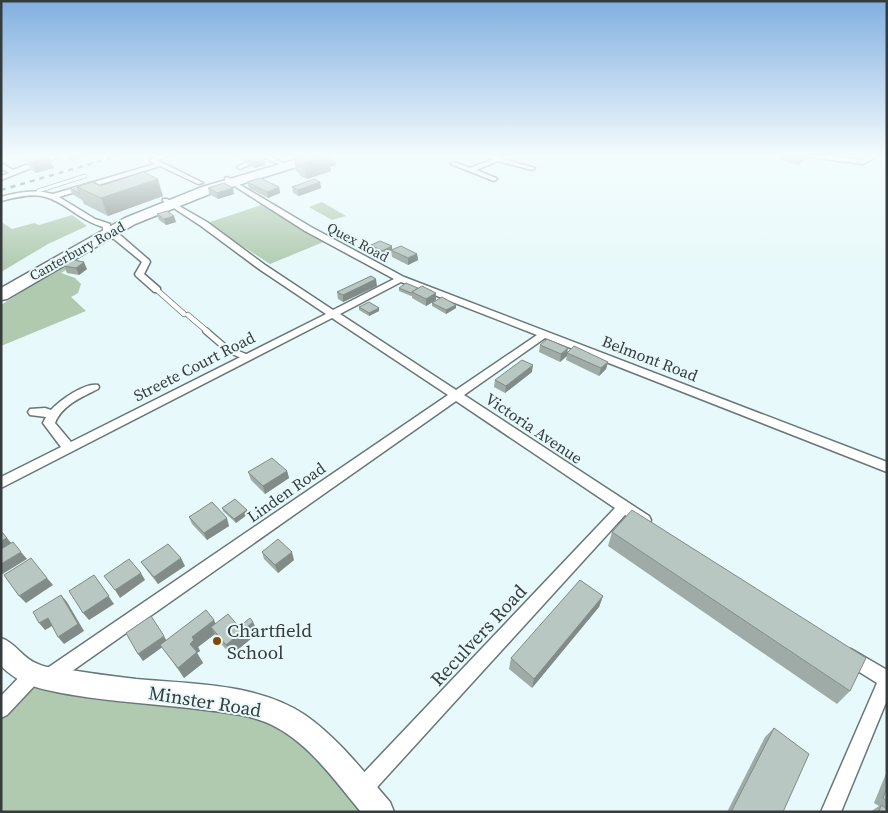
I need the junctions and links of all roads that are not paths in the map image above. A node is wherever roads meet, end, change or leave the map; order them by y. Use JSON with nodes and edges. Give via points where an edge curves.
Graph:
{"nodes":[{"id":1,"x":28,"y":193,"type":"edge"},
{"id":2,"x":44,"y":193,"type":"edge"},
{"id":3,"x":64,"y":193,"type":"edge"},
{"id":4,"x":195,"y":193,"type":"edge"},
{"id":5,"x":254,"y":193,"type":"edge"},
{"id":6,"x":54,"y":196,"type":"junction"},
{"id":7,"x":1,"y":199,"type":"edge"},
{"id":8,"x":169,"y":202,"type":"junction"},
{"id":9,"x":79,"y":203,"type":"edge"},
{"id":10,"x":70,"y":206,"type":"junction"},
{"id":11,"x":106,"y":230,"type":"junction"},
{"id":12,"x":401,"y":279,"type":"junction"},
{"id":13,"x":1,"y":286,"type":"edge"},
{"id":14,"x":157,"y":290,"type":"joint"},
{"id":15,"x":1,"y":295,"type":"edge"},
{"id":16,"x":333,"y":314,"type":"junction"},
{"id":17,"x":544,"y":335,"type":"junction"},
{"id":18,"x":246,"y":357,"type":"junction"},
{"id":19,"x":94,"y":387,"type":"dead end"},
{"id":20,"x":456,"y":395,"type":"junction"},
{"id":21,"x":34,"y":412,"type":"dead end"},
{"id":22,"x":51,"y":415,"type":"junction"},
{"id":23,"x":69,"y":448,"type":"junction"},
{"id":24,"x":887,"y":467,"type":"edge"},
{"id":25,"x":1,"y":483,"type":"edge"},
{"id":26,"x":624,"y":507,"type":"junction"},
{"id":27,"x":657,"y":529,"type":"edge"},
{"id":28,"x":837,"y":648,"type":"edge"},
{"id":29,"x":1,"y":649,"type":"edge"},
{"id":30,"x":40,"y":676,"type":"junction"},
{"id":31,"x":887,"y":680,"type":"edge"},
{"id":32,"x":1,"y":709,"type":"edge"},
{"id":33,"x":361,"y":791,"type":"junction"},
{"id":34,"x":380,"y":812,"type":"edge"},
{"id":35,"x":831,"y":812,"type":"edge"}],
"edges":[{"from":1,"to":7,"type":"street"},
{"from":2,"to":6,"type":"street"},
{"from":3,"to":6,"type":"street"},
{"from":4,"to":8,"type":"highway","name":"Canterbury Road"},
{"from":5,"to":12,"type":"street","name":"Quex Road","via":[[327,240]]},
{"from":6,"to":10,"type":"street"},
{"from":8,"to":11,"type":"highway","name":"Canterbury Road"},
{"from":8,"to":16,"type":"street","name":"Victoria Avenue"},
{"from":9,"to":10,"type":"street"},
{"from":10,"to":11,"type":"street"},
{"from":11,"to":13,"type":"highway","name":"Canterbury Road"},
{"from":11,"to":14,"type":"street","via":[[146,262],[139,274]]},
{"from":11,"to":15,"type":"highway","name":"Canterbury Road"},
{"from":12,"to":16,"type":"street","name":"Streete Court Road"},
{"from":12,"to":17,"type":"street","name":"Belmont Road"},
{"from":14,"to":18,"type":"lane","via":[[227,349]]},
{"from":16,"to":18,"type":"street","name":"Streete Court Road"},
{"from":16,"to":20,"type":"street","name":"Victoria Avenue"},
{"from":17,"to":20,"type":"street","name":"Linden Road"},
{"from":17,"to":24,"type":"street","name":"Belmont Road"},
{"from":18,"to":23,"type":"street","name":"Streete Court Road"},
{"from":19,"to":22,"type":"street","via":[[77,395]]},
{"from":20,"to":26,"type":"street","name":"Victoria Avenue"},
{"from":20,"to":30,"type":"street","name":"Linden Road"},
{"from":21,"to":22,"type":"street"},
{"from":22,"to":23,"type":"street","via":[[49,423]]},
{"from":23,"to":25,"type":"street","name":"Streete Court Road"},
{"from":26,"to":27,"type":"street","name":"Victoria Avenue"},
{"from":26,"to":33,"type":"street","name":"Reculvers Road"},
{"from":28,"to":31,"type":"street"},
{"from":29,"to":30,"type":"street","name":"Minster Road","via":[[15,664]]},
{"from":30,"to":32,"type":"street","name":"Linden Road"},
{"from":30,"to":33,"type":"street","name":"Minster Road","via":[[90,686],[186,695],[266,709],[310,736]]},
{"from":31,"to":35,"type":"street"},
{"from":33,"to":34,"type":"street","name":"Minster Road"}]}
